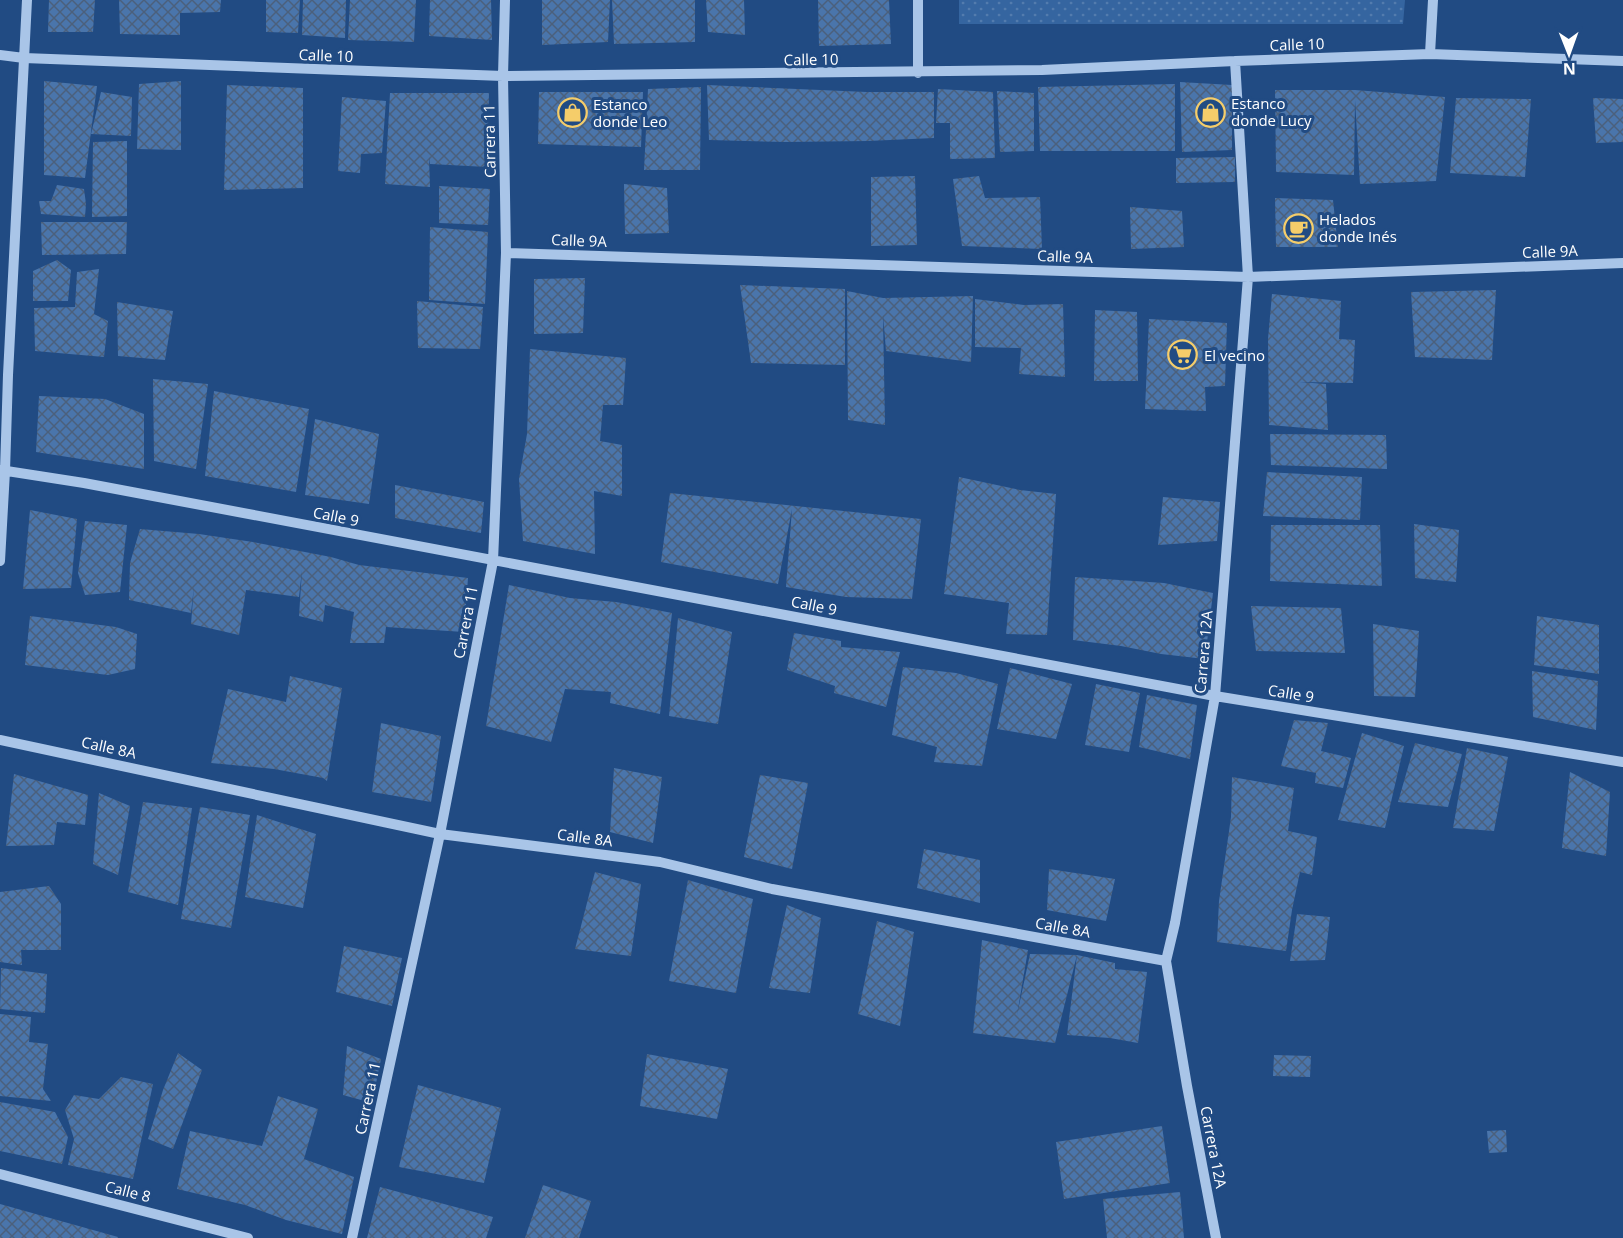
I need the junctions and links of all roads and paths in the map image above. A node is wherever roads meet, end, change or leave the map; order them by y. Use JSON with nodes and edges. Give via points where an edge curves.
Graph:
{"nodes":[{"id":1,"x":27,"y":0,"type":"edge"},
{"id":2,"x":505,"y":0,"type":"edge"},
{"id":3,"x":918,"y":0,"type":"edge"},
{"id":4,"x":1433,"y":0,"type":"edge"},
{"id":5,"x":1430,"y":54,"type":"junction"},
{"id":6,"x":0,"y":55,"type":"edge"},
{"id":7,"x":24,"y":58,"type":"junction"},
{"id":8,"x":1235,"y":61,"type":"junction"},
{"id":9,"x":1623,"y":61,"type":"edge"},
{"id":10,"x":918,"y":73,"type":"junction"},
{"id":11,"x":503,"y":76,"type":"junction"},
{"id":12,"x":506,"y":253,"type":"junction"},
{"id":13,"x":1623,"y":263,"type":"edge"},
{"id":14,"x":1248,"y":277,"type":"junction"},
{"id":15,"x":3,"y":471,"type":"edge"},
{"id":16,"x":0,"y":561,"type":"edge"},
{"id":17,"x":492,"y":561,"type":"junction"},
{"id":18,"x":1215,"y":696,"type":"junction"},
{"id":19,"x":0,"y":740,"type":"edge"},
{"id":20,"x":1623,"y":762,"type":"edge"},
{"id":21,"x":440,"y":834,"type":"junction"},
{"id":22,"x":1166,"y":961,"type":"junction"},
{"id":23,"x":0,"y":1174,"type":"edge"},
{"id":24,"x":248,"y":1238,"type":"edge"},
{"id":25,"x":352,"y":1238,"type":"edge"},
{"id":26,"x":1215,"y":1238,"type":"edge"}],
"edges":[{"from":1,"to":7,"type":"street"},
{"from":2,"to":11,"type":"street","name":"Carrera 11"},
{"from":3,"to":10,"type":"street"},
{"from":4,"to":5,"type":"street"},
{"from":5,"to":8,"type":"street","name":"Calle 10"},
{"from":5,"to":9,"type":"street","name":"Calle 10"},
{"from":6,"to":7,"type":"street","name":"Calle 10"},
{"from":7,"to":11,"type":"street","name":"Calle 10"},
{"from":7,"to":15,"type":"street"},
{"from":8,"to":10,"type":"street","name":"Calle 10"},
{"from":8,"to":14,"type":"street","name":"Carrera 12A"},
{"from":10,"to":11,"type":"street","name":"Calle 10"},
{"from":11,"to":12,"type":"street","name":"Carrera 11"},
{"from":12,"to":14,"type":"street","name":"Calle 9A"},
{"from":12,"to":17,"type":"street","name":"Carrera 11"},
{"from":13,"to":14,"type":"street","name":"Calle 9A"},
{"from":14,"to":18,"type":"street","name":"Carrera 12A"},
{"from":15,"to":16,"type":"street"},
{"from":15,"to":17,"type":"street","name":"Calle 9"},
{"from":17,"to":18,"type":"street","name":"Calle 9"},
{"from":17,"to":21,"type":"street","name":"Carrera 11"},
{"from":18,"to":20,"type":"street","name":"Calle 9"},
{"from":18,"to":22,"type":"street","name":"Carrera 12A"},
{"from":19,"to":21,"type":"street","name":"Calle 8A"},
{"from":21,"to":22,"type":"street","name":"Calle 8A","via":[[660,862],[772,889]]},
{"from":21,"to":25,"type":"street","name":"Carrera 11"},
{"from":22,"to":26,"type":"street","name":"Carrera 12A"},
{"from":23,"to":24,"type":"street","name":"Calle 8"}]}
